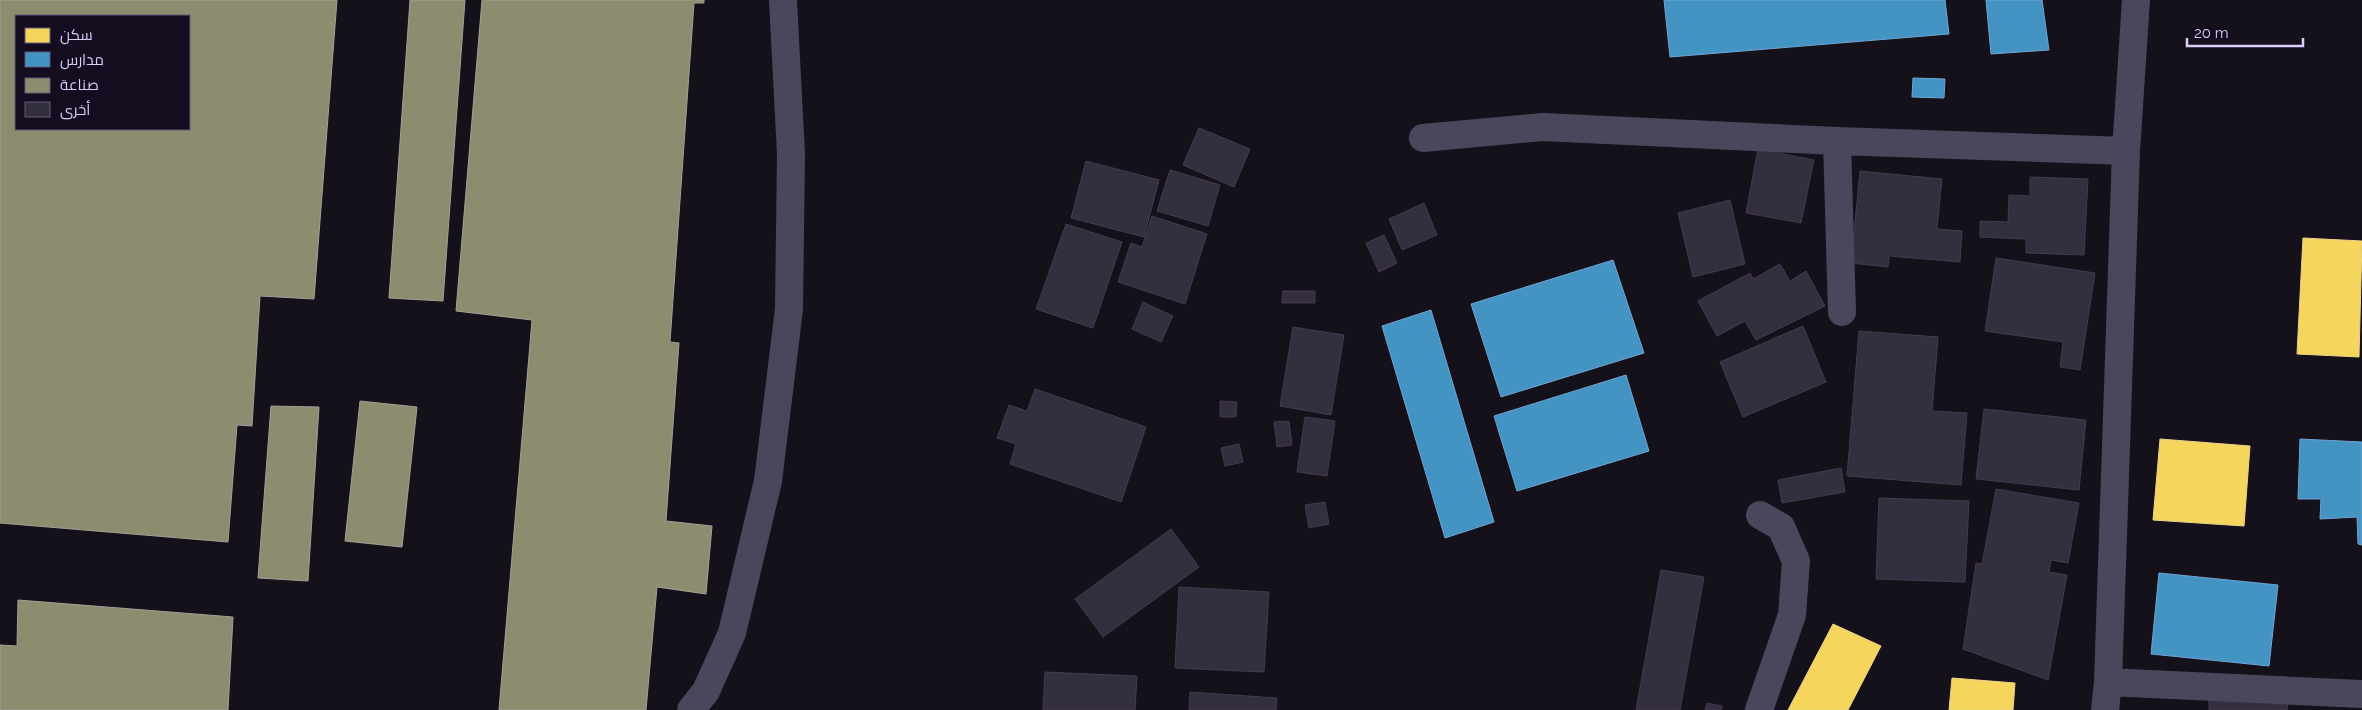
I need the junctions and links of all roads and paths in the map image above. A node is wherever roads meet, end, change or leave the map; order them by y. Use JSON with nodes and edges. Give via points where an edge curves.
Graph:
{"nodes":[{"id":1,"x":783,"y":0,"type":"edge"},
{"id":2,"x":2136,"y":0,"type":"edge"},
{"id":3,"x":1422,"y":138,"type":"dead end"},
{"id":4,"x":1836,"y":141,"type":"junction"},
{"id":5,"x":2126,"y":151,"type":"junction"},
{"id":6,"x":1842,"y":312,"type":"dead end"},
{"id":7,"x":1760,"y":515,"type":"dead end"},
{"id":8,"x":2108,"y":682,"type":"junction"},
{"id":9,"x":2352,"y":699,"type":"edge"},
{"id":10,"x":691,"y":710,"type":"edge"},
{"id":11,"x":1759,"y":710,"type":"edge"},
{"id":12,"x":2105,"y":710,"type":"edge"}],
"edges":[{"from":1,"to":10,"type":"street","via":[[790,154],[789,309],[768,481],[732,633],[706,691]]},
{"from":2,"to":5,"type":"street"},
{"from":3,"to":4,"type":"street","via":[[1543,126]]},
{"from":4,"to":5,"type":"street"},
{"from":4,"to":6,"type":"street"},
{"from":5,"to":8,"type":"street"},
{"from":7,"to":11,"type":"street","via":[[1781,527],[1796,561],[1792,615]]},
{"from":8,"to":9,"type":"street"},
{"from":8,"to":12,"type":"street"}]}
